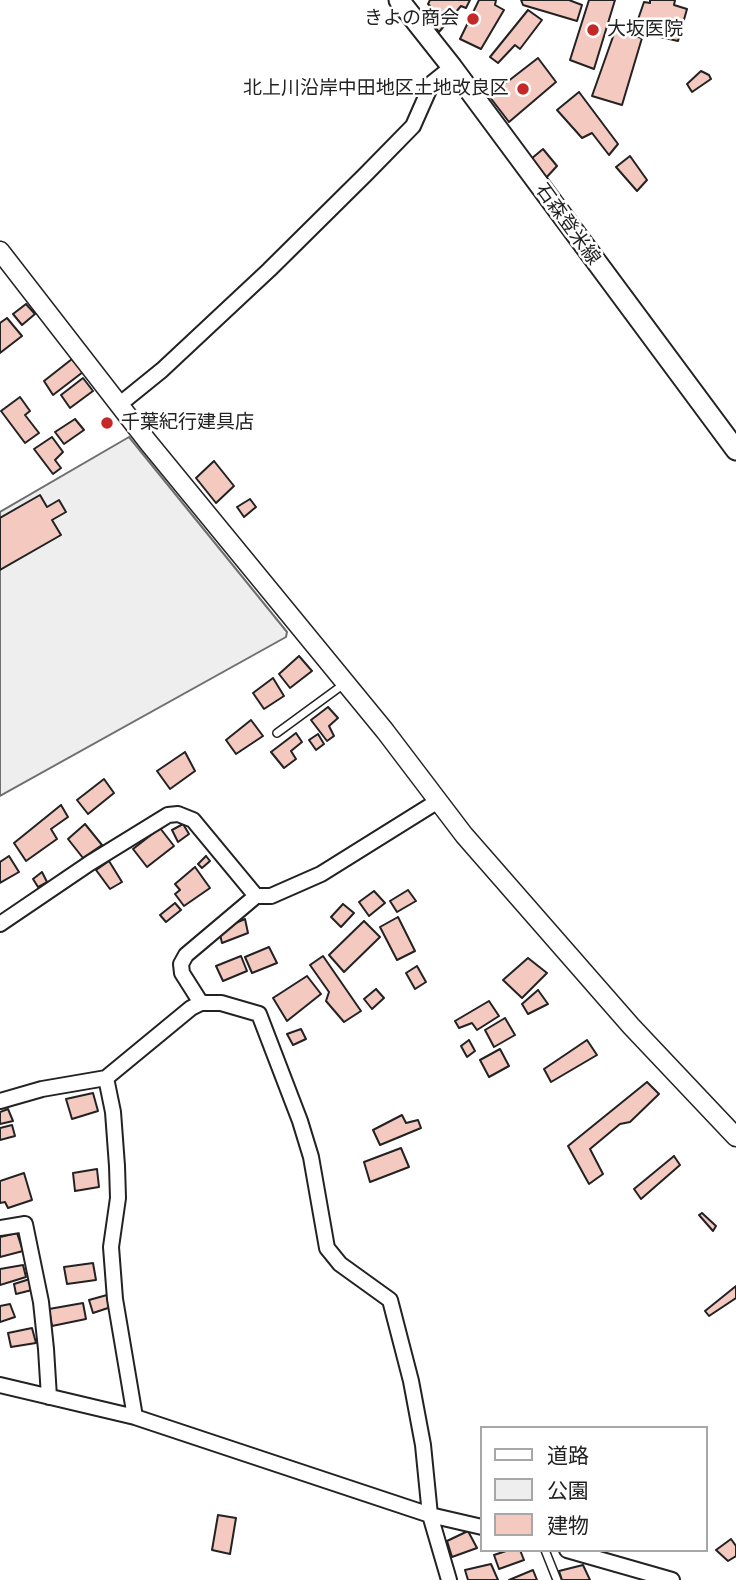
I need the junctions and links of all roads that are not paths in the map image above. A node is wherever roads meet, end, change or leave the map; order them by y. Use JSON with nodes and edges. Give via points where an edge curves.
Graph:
{"nodes":[{"id":1,"x":399,"y":0,"type":"edge"},
{"id":2,"x":452,"y":67,"type":"junction"},
{"id":3,"x":0,"y":251,"type":"edge"},
{"id":4,"x":120,"y":404,"type":"junction"},
{"id":5,"x":736,"y":450,"type":"edge"},
{"id":6,"x":346,"y":682,"type":"junction"},
{"id":7,"x":277,"y":733,"type":"dead end"},
{"id":8,"x":438,"y":801,"type":"junction"},
{"id":9,"x":256,"y":896,"type":"junction"},
{"id":10,"x":0,"y":924,"type":"edge"},
{"id":11,"x":201,"y":1003,"type":"junction"},
{"id":12,"x":106,"y":1078,"type":"junction"},
{"id":13,"x":0,"y":1101,"type":"edge"},
{"id":14,"x":736,"y":1137,"type":"edge"},
{"id":15,"x":0,"y":1228,"type":"edge"},
{"id":16,"x":0,"y":1385,"type":"edge"},
{"id":17,"x":48,"y":1397,"type":"junction"},
{"id":18,"x":135,"y":1417,"type":"junction"},
{"id":19,"x":430,"y":1515,"type":"junction"},
{"id":20,"x":480,"y":1527,"type":"edge"},
{"id":21,"x":546,"y":1552,"type":"edge"},
{"id":22,"x":574,"y":1552,"type":"edge"},
{"id":23,"x":449,"y":1580,"type":"edge"},
{"id":24,"x":557,"y":1580,"type":"edge"},
{"id":25,"x":672,"y":1580,"type":"edge"}],
"edges":[{"from":1,"to":2,"type":"main road","name":"石森登米線"},
{"from":2,"to":4,"type":"street","via":[[432,83],[413,126],[366,174],[162,370]]},
{"from":2,"to":5,"type":"main road","name":"石森登米線"},
{"from":3,"to":4,"type":"street"},
{"from":4,"to":6,"type":"street"},
{"from":6,"to":7,"type":"lane"},
{"from":6,"to":8,"type":"street"},
{"from":8,"to":9,"type":"street","via":[[321,874],[271,896]]},
{"from":8,"to":14,"type":"street","via":[[521,902]]},
{"from":9,"to":10,"type":"street","via":[[193,820],[168,815]]},
{"from":9,"to":11,"type":"street","via":[[181,964]]},
{"from":11,"to":12,"type":"street"},
{"from":11,"to":19,"type":"street","via":[[221,1003],[259,1014],[311,1157],[327,1248],[340,1264],[390,1300],[411,1381]]},
{"from":12,"to":13,"type":"street"},
{"from":12,"to":18,"type":"street","via":[[117,1166],[111,1248],[115,1299]]},
{"from":15,"to":17,"type":"street","via":[[26,1224],[41,1302]]},
{"from":16,"to":17,"type":"street"},
{"from":17,"to":18,"type":"street"},
{"from":18,"to":19,"type":"street"},
{"from":19,"to":20,"type":"street"},
{"from":19,"to":23,"type":"street"},
{"from":21,"to":24,"type":"lane"},
{"from":22,"to":25,"type":"street"}]}
